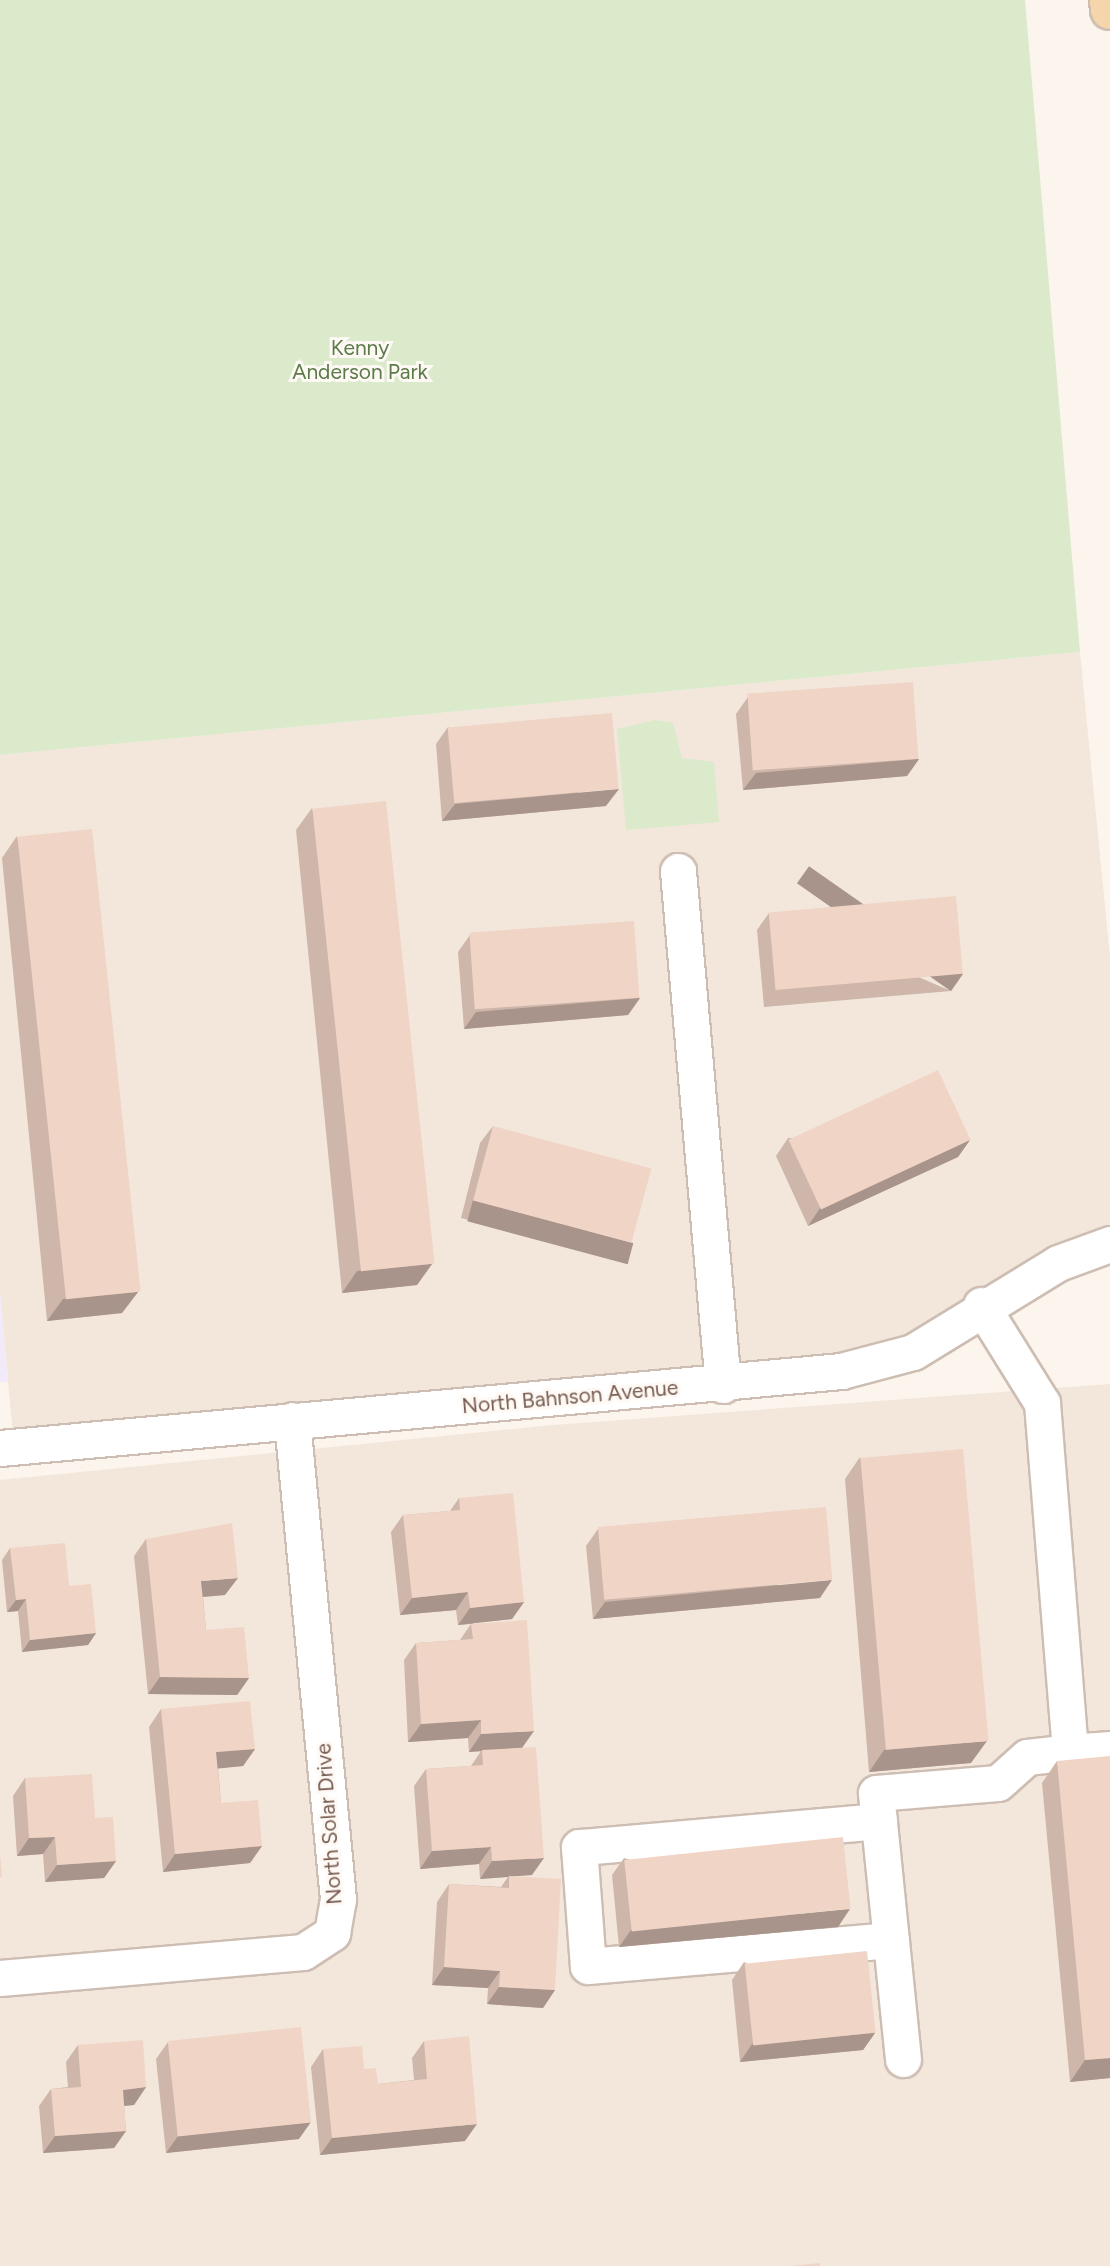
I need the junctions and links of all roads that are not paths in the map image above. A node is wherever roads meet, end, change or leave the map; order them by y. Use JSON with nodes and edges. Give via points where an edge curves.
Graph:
{"nodes":[{"id":1,"x":1109,"y":0,"type":"edge"},
{"id":2,"x":1110,"y":9,"type":"edge"},
{"id":3,"x":678,"y":871,"type":"dead end"},
{"id":4,"x":1110,"y":1244,"type":"edge"},
{"id":5,"x":981,"y":1305,"type":"junction"},
{"id":6,"x":723,"y":1385,"type":"junction"},
{"id":7,"x":292,"y":1420,"type":"junction"},
{"id":8,"x":0,"y":1448,"type":"edge"},
{"id":9,"x":1110,"y":1749,"type":"edge"},
{"id":10,"x":1069,"y":1752,"type":"junction"},
{"id":11,"x":879,"y":1821,"type":"junction"},
{"id":12,"x":891,"y":1940,"type":"junction"},
{"id":13,"x":0,"y":1978,"type":"edge"},
{"id":14,"x":903,"y":2059,"type":"dead end"}],
"edges":[{"from":1,"to":2,"type":"main road"},
{"from":3,"to":6,"type":"street"},
{"from":4,"to":5,"type":"street","name":"North Bahnson Avenue","via":[[1058,1263]]},
{"from":5,"to":6,"type":"street","name":"North Bahnson Avenue","via":[[913,1352],[841,1371]]},
{"from":5,"to":10,"type":"street","via":[[1042,1403]]},
{"from":6,"to":7,"type":"street","name":"North Bahnson Avenue"},
{"from":7,"to":8,"type":"street","name":"North Bahnson Avenue"},
{"from":7,"to":13,"type":"street","name":"North Solar Drive","via":[[338,1899],[332,1933],[303,1952]]},
{"from":9,"to":10,"type":"street"},
{"from":10,"to":11,"type":"street","via":[[1027,1757],[998,1783],[876,1793]]},
{"from":11,"to":12,"type":"street"},
{"from":11,"to":12,"type":"street","via":[[579,1847],[588,1966]]},
{"from":12,"to":14,"type":"street"}]}
